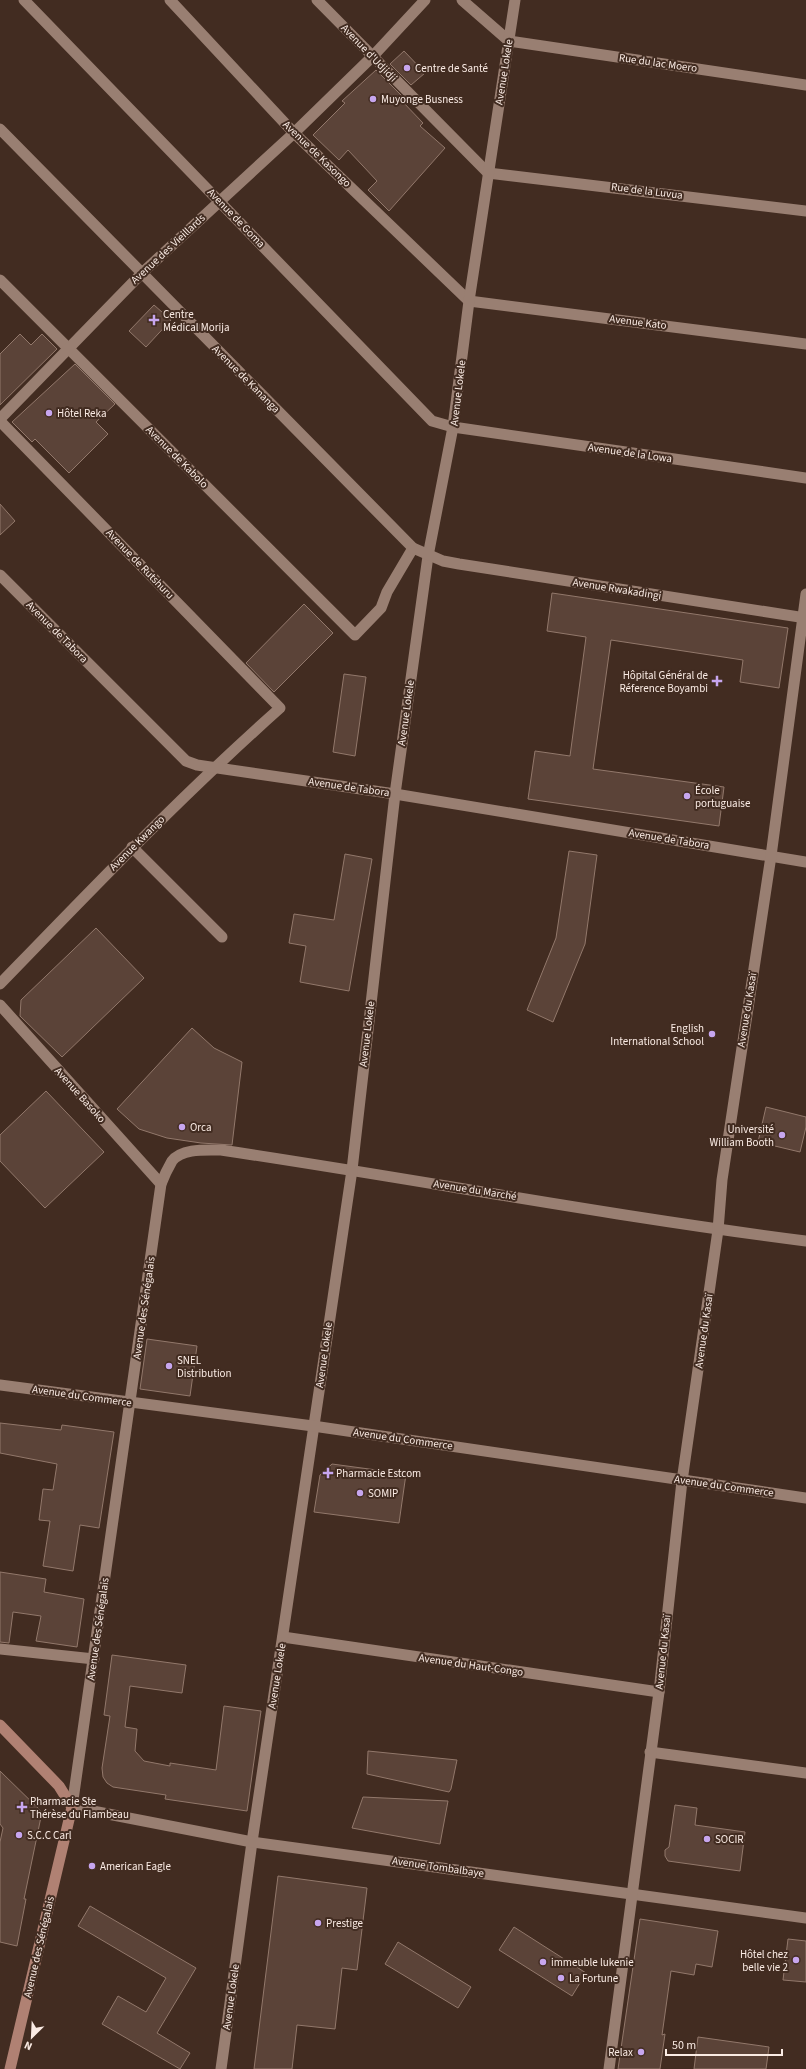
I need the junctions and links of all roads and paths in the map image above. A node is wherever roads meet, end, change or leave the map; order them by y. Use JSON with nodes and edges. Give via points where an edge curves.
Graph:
{"nodes":[{"id":1,"x":24,"y":0,"type":"edge"},
{"id":2,"x":170,"y":0,"type":"edge"},
{"id":3,"x":317,"y":0,"type":"edge"},
{"id":4,"x":426,"y":0,"type":"edge"},
{"id":5,"x":462,"y":0,"type":"edge"},
{"id":6,"x":515,"y":0,"type":"edge"},
{"id":7,"x":509,"y":41,"type":"junction"},
{"id":8,"x":373,"y":56,"type":"junction"},
{"id":9,"x":806,"y":85,"type":"edge"},
{"id":10,"x":0,"y":128,"type":"edge"},
{"id":11,"x":294,"y":133,"type":"junction"},
{"id":12,"x":488,"y":173,"type":"junction"},
{"id":13,"x":219,"y":201,"type":"junction"},
{"id":14,"x":806,"y":211,"type":"edge"},
{"id":15,"x":142,"y":273,"type":"junction"},
{"id":16,"x":0,"y":280,"type":"edge"},
{"id":17,"x":469,"y":301,"type":"junction"},
{"id":18,"x":806,"y":344,"type":"edge"},
{"id":19,"x":68,"y":349,"type":"junction"},
{"id":20,"x":0,"y":420,"type":"edge"},
{"id":21,"x":453,"y":427,"type":"junction"},
{"id":22,"x":806,"y":478,"type":"edge"},
{"id":23,"x":413,"y":548,"type":"junction"},
{"id":24,"x":428,"y":556,"type":"junction"},
{"id":25,"x":0,"y":575,"type":"edge"},
{"id":26,"x":806,"y":594,"type":"edge"},
{"id":27,"x":804,"y":618,"type":"edge"},
{"id":28,"x":280,"y":708,"type":"joint"},
{"id":29,"x":213,"y":767,"type":"junction"},
{"id":30,"x":395,"y":794,"type":"junction"},
{"id":31,"x":132,"y":847,"type":"junction"},
{"id":32,"x":771,"y":856,"type":"junction"},
{"id":33,"x":806,"y":862,"type":"edge"},
{"id":34,"x":222,"y":937,"type":"dead end"},
{"id":35,"x":0,"y":984,"type":"edge"},
{"id":36,"x":0,"y":1005,"type":"edge"},
{"id":37,"x":352,"y":1170,"type":"junction"},
{"id":38,"x":161,"y":1184,"type":"junction"},
{"id":39,"x":718,"y":1230,"type":"junction"},
{"id":40,"x":806,"y":1241,"type":"edge"},
{"id":41,"x":0,"y":1385,"type":"edge"},
{"id":42,"x":131,"y":1402,"type":"junction"},
{"id":43,"x":314,"y":1426,"type":"junction"},
{"id":44,"x":682,"y":1481,"type":"junction"},
{"id":45,"x":806,"y":1498,"type":"edge"},
{"id":46,"x":283,"y":1637,"type":"junction"},
{"id":47,"x":0,"y":1649,"type":"edge"},
{"id":48,"x":94,"y":1659,"type":"junction"},
{"id":49,"x":659,"y":1692,"type":"junction"},
{"id":50,"x":0,"y":1725,"type":"edge"},
{"id":51,"x":650,"y":1752,"type":"junction"},
{"id":52,"x":806,"y":1773,"type":"edge"},
{"id":53,"x":72,"y":1807,"type":"junction"},
{"id":54,"x":252,"y":1842,"type":"junction"},
{"id":55,"x":631,"y":1893,"type":"junction"},
{"id":56,"x":806,"y":1918,"type":"edge"},
{"id":57,"x":10,"y":2069,"type":"edge"},
{"id":58,"x":221,"y":2069,"type":"edge"},
{"id":59,"x":608,"y":2069,"type":"edge"}],
"edges":[{"from":1,"to":13,"type":"street","name":"Avenue de Goma"},
{"from":2,"to":11,"type":"street","name":"Avenue de Kasongo"},
{"from":3,"to":8,"type":"street","name":"Avenue d'Udjidji"},
{"from":4,"to":8,"type":"street","name":"Avenue des Vieillards"},
{"from":5,"to":7,"type":"street"},
{"from":6,"to":7,"type":"street","name":"Avenue Lokele"},
{"from":7,"to":9,"type":"street","name":"Rue du lac Moero"},
{"from":7,"to":12,"type":"street","name":"Avenue Lokele"},
{"from":8,"to":11,"type":"street","name":"Avenue des Vieillards"},
{"from":8,"to":12,"type":"street","name":"Avenue d'Udjidji"},
{"from":10,"to":15,"type":"street","name":"Avenue de Kananga"},
{"from":11,"to":13,"type":"street","name":"Avenue des Vieillards"},
{"from":11,"to":17,"type":"street","name":"Avenue de Kasongo"},
{"from":12,"to":14,"type":"street","name":"Rue de la Luvua"},
{"from":12,"to":17,"type":"street","name":"Avenue Lokele"},
{"from":13,"to":15,"type":"street","name":"Avenue des Vieillards"},
{"from":13,"to":21,"type":"street","name":"Avenue de Goma","via":[[418,408],[432,421]]},
{"from":15,"to":19,"type":"street","name":"Avenue des Vieillards"},
{"from":15,"to":23,"type":"street","name":"Avenue de Kananga"},
{"from":16,"to":19,"type":"street","name":"Avenue de Kabolo"},
{"from":17,"to":18,"type":"street","name":"Avenue Kato"},
{"from":17,"to":21,"type":"street","name":"Avenue Lokele"},
{"from":19,"to":20,"type":"street","name":"Avenue des Vieillards"},
{"from":19,"to":23,"type":"street","name":"Avenue de Kabolo","via":[[355,635],[381,608],[387,592]]},
{"from":20,"to":28,"type":"street","name":"Avenue de Rutshuru"},
{"from":21,"to":22,"type":"street","name":"Avenue de la Lowa"},
{"from":21,"to":24,"type":"street","name":"Avenue Lokele"},
{"from":23,"to":24,"type":"street","name":"Avenue de Kananga"},
{"from":24,"to":27,"type":"street","name":"Avenue Rwakadingi","via":[[459,564]]},
{"from":24,"to":30,"type":"street","name":"Avenue Lokele"},
{"from":25,"to":29,"type":"street","name":"Avenue de Tabora","via":[[186,761]]},
{"from":26,"to":27,"type":"street","name":"Avenue du Kasaï"},
{"from":27,"to":32,"type":"street","name":"Avenue du Kasaï"},
{"from":28,"to":29,"type":"street","name":"Avenue Kwango"},
{"from":29,"to":30,"type":"street","name":"Avenue de Tabora"},
{"from":29,"to":31,"type":"street","name":"Avenue Kwango"},
{"from":30,"to":32,"type":"street","name":"Avenue de Tabora"},
{"from":30,"to":37,"type":"street","name":"Avenue Lokele"},
{"from":31,"to":34,"type":"street"},
{"from":31,"to":35,"type":"street","name":"Avenue Kwango"},
{"from":32,"to":33,"type":"street","name":"Avenue de Tabora"},
{"from":32,"to":39,"type":"street","name":"Avenue du Kasaï","via":[[723,1172]]},
{"from":36,"to":38,"type":"street","name":"Avenue Basoko"},
{"from":37,"to":38,"type":"street","name":"Avenue du Marché","via":[[220,1150],[199,1150],[182,1154],[173,1160]]},
{"from":37,"to":39,"type":"street","name":"Avenue du Marché"},
{"from":37,"to":43,"type":"street","name":"Avenue Lokele"},
{"from":38,"to":42,"type":"street","name":"Avenue des Sénégalais"},
{"from":39,"to":40,"type":"street","name":"Avenue du Marché"},
{"from":39,"to":44,"type":"street","name":"Avenue du Kasaï"},
{"from":41,"to":42,"type":"street","name":"Avenue du Commerce"},
{"from":42,"to":43,"type":"street","name":"Avenue du Commerce"},
{"from":42,"to":48,"type":"street","name":"Avenue des Sénégalais"},
{"from":43,"to":44,"type":"street","name":"Avenue du Commerce"},
{"from":43,"to":46,"type":"street","name":"Avenue Lokele"},
{"from":44,"to":45,"type":"street","name":"Avenue du Commerce"},
{"from":44,"to":49,"type":"street","name":"Avenue du Kasaï"},
{"from":46,"to":49,"type":"street","name":"Avenue du Haut-Congo"},
{"from":46,"to":54,"type":"street","name":"Avenue Lokele"},
{"from":47,"to":48,"type":"street"},
{"from":48,"to":53,"type":"street","name":"Avenue des Sénégalais"},
{"from":49,"to":51,"type":"street","name":"Avenue du Kasaï"},
{"from":50,"to":53,"type":"main road","via":[[59,1786]]},
{"from":51,"to":52,"type":"street"},
{"from":51,"to":55,"type":"street","name":"Avenue du Kasaï"},
{"from":53,"to":54,"type":"street","name":"Avenue Tombalbaye"},
{"from":53,"to":57,"type":"main road","name":"Avenue des Sénégalais"},
{"from":54,"to":55,"type":"street","name":"Avenue Tombalbaye"},
{"from":54,"to":58,"type":"street","name":"Avenue Lokele"},
{"from":55,"to":56,"type":"street","name":"Avenue Tombalbaye"},
{"from":55,"to":59,"type":"street","name":"Avenue du Kasaï"}]}
